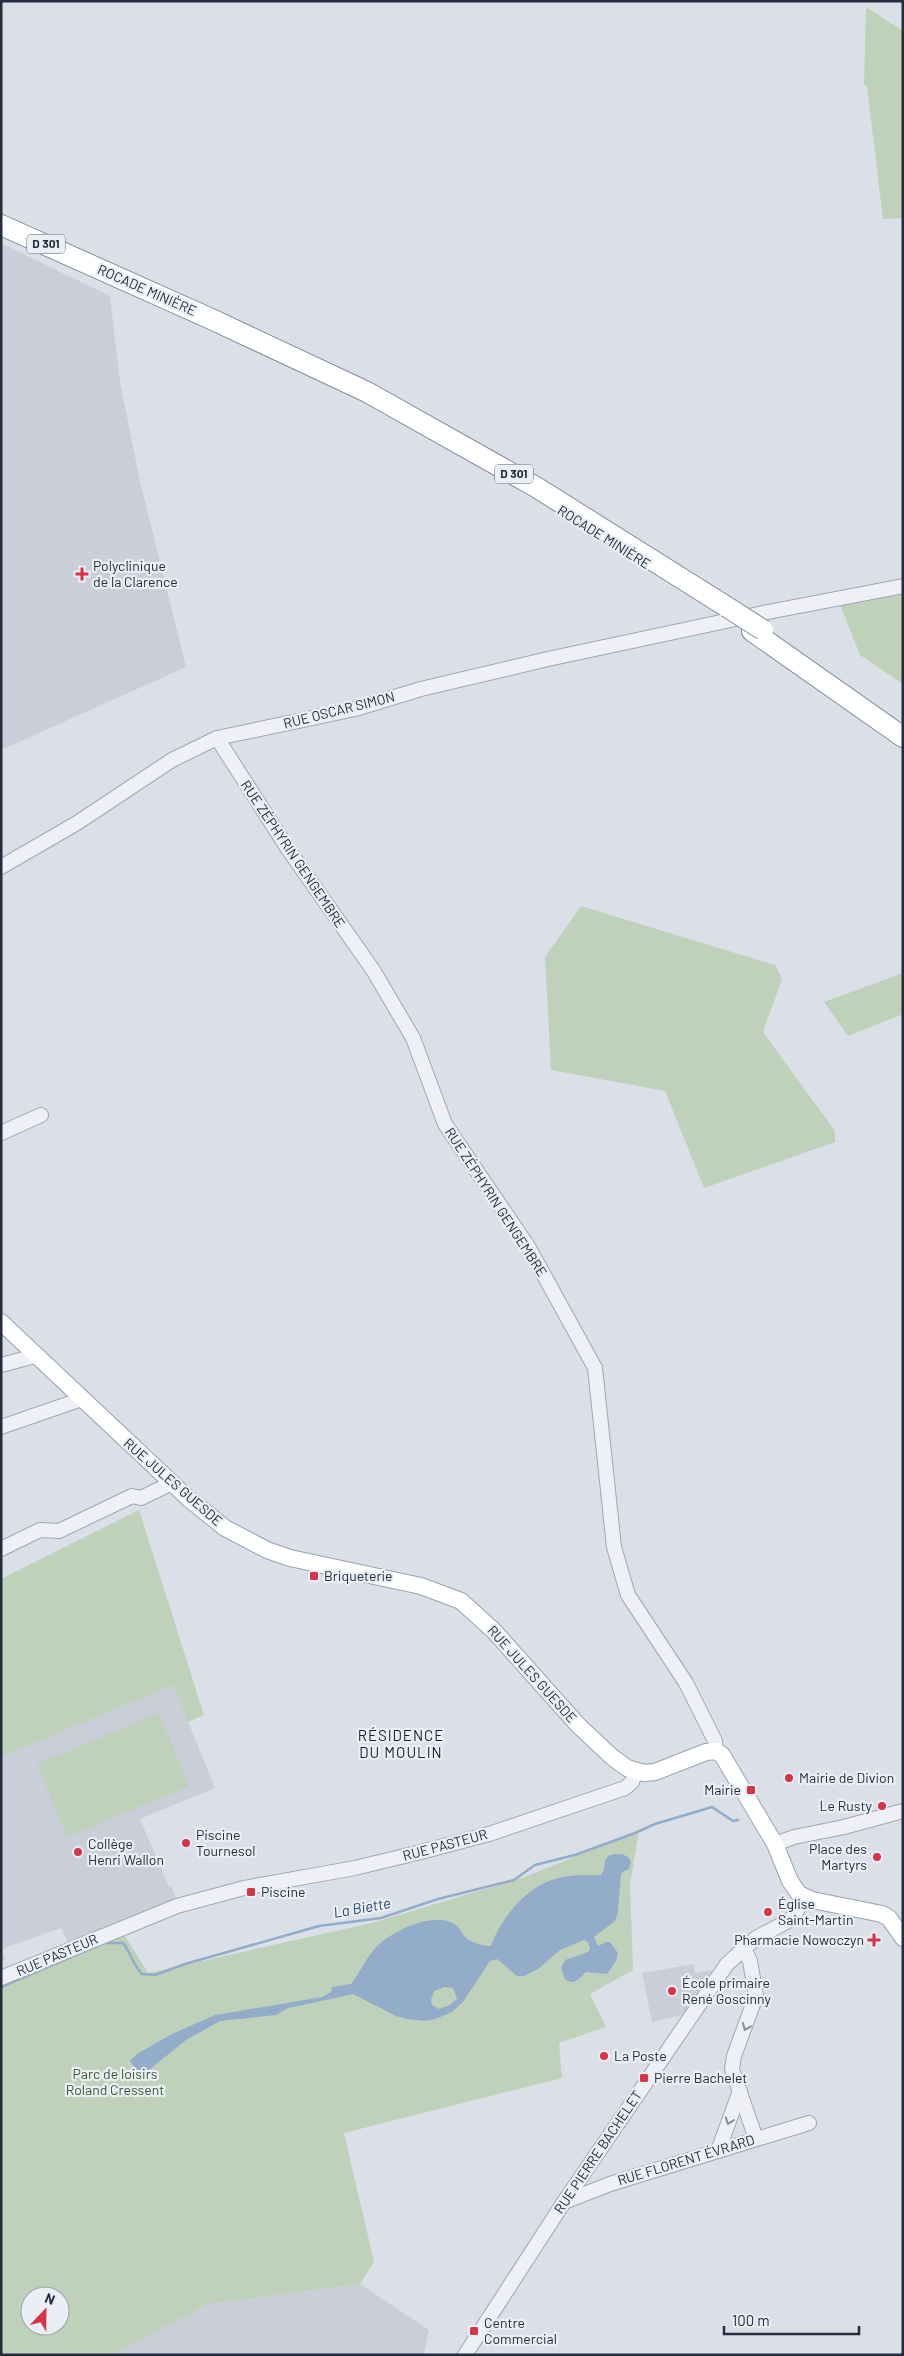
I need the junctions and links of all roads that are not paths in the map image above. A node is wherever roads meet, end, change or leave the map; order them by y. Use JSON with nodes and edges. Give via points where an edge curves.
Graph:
{"nodes":[{"id":1,"x":1,"y":225,"type":"edge"},
{"id":2,"x":903,"y":586,"type":"edge"},
{"id":3,"x":718,"y":614,"type":"junction"},
{"id":4,"x":761,"y":624,"type":"junction"},
{"id":5,"x":903,"y":727,"type":"edge"},
{"id":6,"x":903,"y":737,"type":"edge"},
{"id":7,"x":217,"y":738,"type":"junction"},
{"id":8,"x":1,"y":867,"type":"edge"},
{"id":9,"x":41,"y":1116,"type":"dead end"},
{"id":10,"x":2,"y":1129,"type":"edge"},
{"id":11,"x":1,"y":1322,"type":"edge"},
{"id":12,"x":35,"y":1356,"type":"junction"},
{"id":13,"x":1,"y":1365,"type":"edge"},
{"id":14,"x":82,"y":1399,"type":"junction"},
{"id":15,"x":1,"y":1427,"type":"edge"},
{"id":16,"x":172,"y":1483,"type":"junction"},
{"id":17,"x":1,"y":1549,"type":"edge"},
{"id":18,"x":716,"y":1751,"type":"junction"},
{"id":19,"x":636,"y":1772,"type":"junction"},
{"id":20,"x":903,"y":1811,"type":"edge"},
{"id":21,"x":775,"y":1844,"type":"junction"},
{"id":22,"x":803,"y":1897,"type":"junction"},
{"id":23,"x":900,"y":1927,"type":"edge"},
{"id":24,"x":744,"y":1948,"type":"junction"},
{"id":25,"x":1,"y":1978,"type":"edge"},
{"id":26,"x":740,"y":2092,"type":"junction"},
{"id":27,"x":809,"y":2123,"type":"dead end"},
{"id":28,"x":756,"y":2138,"type":"junction"},
{"id":29,"x":718,"y":2151,"type":"junction"},
{"id":30,"x":564,"y":2202,"type":"junction"},
{"id":31,"x":465,"y":2355,"type":"edge"}],
"edges":[{"from":1,"to":3,"type":"highway","name":"ROCADE MINIÈRE","number":"D 301","via":[[292,358],[473,458],[589,527]]},
{"from":2,"to":4,"type":"street"},
{"from":3,"to":4,"type":"highway","name":"ROCADE MINIÈRE","number":"D 301"},
{"from":3,"to":7,"type":"street","name":"RUE OSCAR SIMON","via":[[421,689],[355,709]]},
{"from":4,"to":5,"type":"highway","name":"ROCADE MINIÈRE","number":"D 301"},
{"from":4,"to":6,"type":"highway","name":"ROCADE MINIÈRE","number":"D 301"},
{"from":7,"to":8,"type":"street","name":"RUE OSCAR SIMON","via":[[172,760],[77,823]]},
{"from":7,"to":18,"type":"street","name":"RUE ZÉPHYRIN GENGEMBRE","via":[[288,849],[373,970],[413,1038],[445,1124],[529,1248],[596,1368],[614,1547],[628,1595],[686,1683],[715,1741]]},
{"from":9,"to":10,"type":"street"},
{"from":11,"to":12,"type":"main road","name":"RUE JULES GUESDE"},
{"from":12,"to":13,"type":"street"},
{"from":12,"to":14,"type":"main road","name":"RUE JULES GUESDE"},
{"from":14,"to":15,"type":"street"},
{"from":14,"to":16,"type":"main road","name":"RUE JULES GUESDE"},
{"from":16,"to":17,"type":"street","via":[[141,1498],[132,1496],[59,1531],[40,1530]]},
{"from":16,"to":19,"type":"main road","name":"RUE JULES GUESDE","via":[[225,1528],[267,1550],[307,1563],[421,1586],[461,1601],[494,1631],[578,1725],[612,1757]]},
{"from":18,"to":19,"type":"main road","via":[[700,1753],[654,1772]]},
{"from":18,"to":21,"type":"main road","via":[[722,1755]]},
{"from":19,"to":25,"type":"street","name":"RUE PASTEUR","via":[[625,1788],[489,1834],[355,1868],[244,1888],[177,1906]]},
{"from":20,"to":21,"type":"street"},
{"from":21,"to":22,"type":"main road","via":[[790,1881]]},
{"from":22,"to":23,"type":"main road","via":[[882,1914]]},
{"from":22,"to":24,"type":"street","name":"RUE PIERRE BACHELET","via":[[790,1920]]},
{"from":24,"to":26,"type":"street","one_way":true,"via":[[750,1961],[756,1996],[732,2063]]},
{"from":24,"to":30,"type":"street","name":"RUE PIERRE BACHELET","via":[[727,1964],[706,1993]]},
{"from":26,"to":28,"type":"street"},
{"from":26,"to":29,"type":"street","one_way":true},
{"from":27,"to":28,"type":"street","name":"RUE FLORENT ÉVRARD"},
{"from":28,"to":29,"type":"street","name":"RUE FLORENT ÉVRARD"},
{"from":29,"to":30,"type":"street","name":"RUE FLORENT ÉVRARD","via":[[610,2184]]},
{"from":30,"to":31,"type":"street","name":"RUE PIERRE BACHELET"}]}
